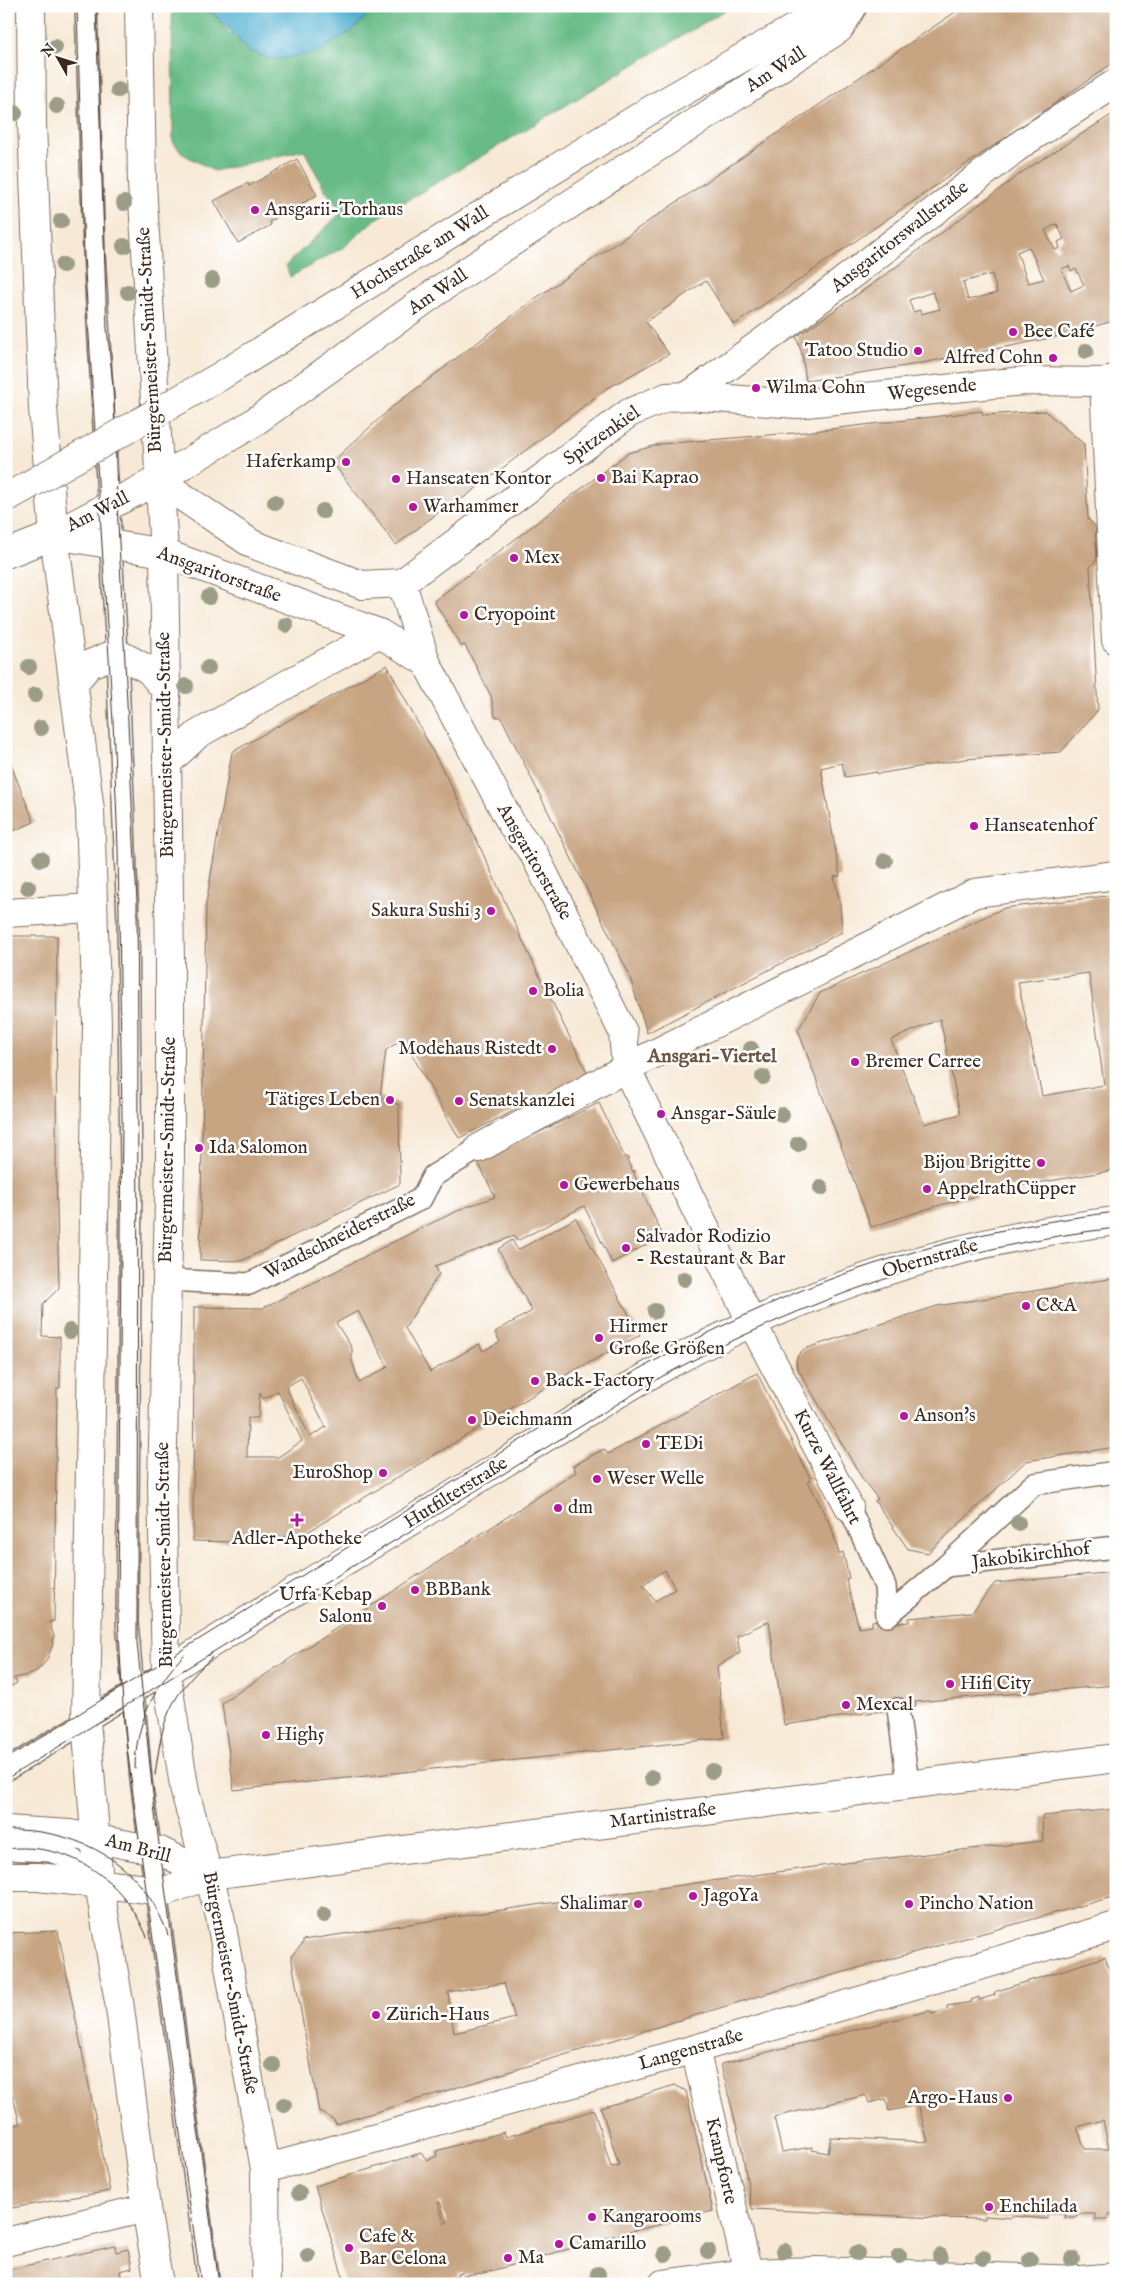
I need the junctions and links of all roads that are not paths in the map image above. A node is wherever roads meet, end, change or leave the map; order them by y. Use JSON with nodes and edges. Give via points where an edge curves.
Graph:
{"nodes":[{"id":1,"x":31,"y":6,"type":"edge"},
{"id":2,"x":86,"y":6,"type":"edge"},
{"id":3,"x":139,"y":6,"type":"edge"},
{"id":4,"x":832,"y":6,"type":"edge"},
{"id":5,"x":853,"y":6,"type":"edge"},
{"id":6,"x":1116,"y":83,"type":"edge"},
{"id":7,"x":1110,"y":380,"type":"edge"},
{"id":8,"x":688,"y":396,"type":"junction"},
{"id":9,"x":158,"y":480,"type":"junction"},
{"id":10,"x":6,"y":498,"type":"edge"},
{"id":11,"x":108,"y":507,"type":"junction"},
{"id":12,"x":54,"y":535,"type":"junction"},
{"id":13,"x":110,"y":544,"type":"junction"},
{"id":14,"x":164,"y":553,"type":"junction"},
{"id":15,"x":6,"y":554,"type":"edge"},
{"id":16,"x":402,"y":583,"type":"junction"},
{"id":17,"x":378,"y":633,"type":"junction"},
{"id":18,"x":1116,"y":640,"type":"edge"},
{"id":19,"x":117,"y":653,"type":"junction"},
{"id":20,"x":426,"y":662,"type":"junction"},
{"id":21,"x":75,"y":680,"type":"junction"},
{"id":22,"x":164,"y":688,"type":"junction"},
{"id":23,"x":167,"y":763,"type":"junction"},
{"id":24,"x":1116,"y":875,"type":"edge"},
{"id":25,"x":93,"y":908,"type":"junction"},
{"id":26,"x":6,"y":913,"type":"edge"},
{"id":27,"x":626,"y":1068,"type":"junction"},
{"id":28,"x":479,"y":1148,"type":"joint"},
{"id":29,"x":1116,"y":1221,"type":"edge"},
{"id":30,"x":166,"y":1280,"type":"junction"},
{"id":31,"x":752,"y":1323,"type":"junction"},
{"id":32,"x":1116,"y":1472,"type":"edge"},
{"id":33,"x":849,"y":1507,"type":"joint"},
{"id":34,"x":1116,"y":1547,"type":"edge"},
{"id":35,"x":946,"y":1566,"type":"junction"},
{"id":36,"x":888,"y":1616,"type":"joint"},
{"id":37,"x":166,"y":1672,"type":"junction"},
{"id":38,"x":132,"y":1692,"type":"junction"},
{"id":39,"x":898,"y":1709,"type":"dead end"},
{"id":40,"x":86,"y":1720,"type":"junction"},
{"id":41,"x":1116,"y":1758,"type":"edge"},
{"id":42,"x":6,"y":1770,"type":"edge"},
{"id":43,"x":908,"y":1783,"type":"junction"},
{"id":44,"x":6,"y":1830,"type":"edge"},
{"id":45,"x":96,"y":1838,"type":"junction"},
{"id":46,"x":6,"y":1849,"type":"edge"},
{"id":47,"x":151,"y":1850,"type":"junction"},
{"id":48,"x":210,"y":1875,"type":"junction"},
{"id":49,"x":6,"y":1877,"type":"edge"},
{"id":50,"x":98,"y":1884,"type":"junction"},
{"id":51,"x":156,"y":1890,"type":"junction"},
{"id":52,"x":1116,"y":1926,"type":"edge"},
{"id":53,"x":695,"y":2049,"type":"junction"},
{"id":54,"x":265,"y":2169,"type":"junction"},
{"id":55,"x":146,"y":2208,"type":"junction"},
{"id":56,"x":6,"y":2242,"type":"edge"},
{"id":57,"x":748,"y":2273,"type":"junction"},
{"id":58,"x":1116,"y":2278,"type":"edge"},
{"id":59,"x":159,"y":2284,"type":"edge"},
{"id":60,"x":209,"y":2284,"type":"edge"},
{"id":61,"x":266,"y":2284,"type":"edge"},
{"id":62,"x":663,"y":2284,"type":"edge"}],
"edges":[{"from":1,"to":12,"type":"main road","via":[[40,351]]},
{"from":2,"to":11,"type":"lane","via":[[94,253]]},
{"from":3,"to":9,"type":"main road","name":"Bürgermeister-Smidt-Straße","via":[[142,183]]},
{"from":4,"to":10,"type":"main road","name":"Hochstraße am Wall","bridge":true,"via":[[649,111],[203,386]]},
{"from":5,"to":9,"type":"main road","name":"Am Wall","via":[[839,29],[443,287],[250,425]]},
{"from":6,"to":8,"type":"main road","name":"Ansgaritorswallstraße","via":[[1024,142]]},
{"from":7,"to":8,"type":"main road","name":"Wegesende","via":[[1024,381],[796,404]]},
{"from":7,"to":18,"type":"main road"},
{"from":8,"to":16,"type":"main road","name":"Spitzenkiel","via":[[667,397],[629,413]]},
{"from":9,"to":11,"type":"main road","name":"Am Wall"},
{"from":9,"to":14,"type":"main road","name":"Bürgermeister-Smidt-Straße"},
{"from":9,"to":16,"type":"main road","via":[[252,544],[362,585]]},
{"from":11,"to":12,"type":"main road","name":"Am Wall"},
{"from":11,"to":13,"type":"lane"},
{"from":12,"to":13,"type":"main road","name":"Ansgaritorstraße"},
{"from":12,"to":15,"type":"main road","name":"Am Wall"},
{"from":12,"to":21,"type":"main road"},
{"from":13,"to":14,"type":"main road","name":"Ansgaritorstraße"},
{"from":13,"to":19,"type":"lane"},
{"from":14,"to":17,"type":"main road","name":"Ansgaritorstraße"},
{"from":14,"to":22,"type":"main road","name":"Bürgermeister-Smidt-Straße"},
{"from":16,"to":20,"type":"main road","name":"Ansgaritorstraße"},
{"from":17,"to":20,"type":"main road","name":"Ansgaritorstraße"},
{"from":17,"to":23,"type":"main road","via":[[198,734]]},
{"from":19,"to":21,"type":"main road","via":[[90,664]]},
{"from":19,"to":22,"type":"main road","via":[[149,670]]},
{"from":19,"to":38,"type":"lane","via":[[129,988],[131,1172],[127,1622]]},
{"from":20,"to":27,"type":"main road","name":"Ansgaritorstraße","via":[[512,825],[534,854],[623,1032]]},
{"from":21,"to":25,"type":"main road","via":[[90,810]]},
{"from":22,"to":23,"type":"main road","name":"Bürgermeister-Smidt-Straße"},
{"from":23,"to":30,"type":"main road","name":"Bürgermeister-Smidt-Straße","via":[[170,1162]]},
{"from":24,"to":27,"type":"main road","name":"Wandschneiderstraße","via":[[975,893]]},
{"from":25,"to":26,"type":"main road"},
{"from":25,"to":40,"type":"main road","via":[[98,1024]]},
{"from":27,"to":28,"type":"main road","name":"Wandschneiderstraße"},
{"from":27,"to":31,"type":"main road","name":"Kurze Wallfahrt"},
{"from":28,"to":30,"type":"lane","name":"Wandschneiderstraße","via":[[433,1176],[421,1199],[249,1284]]},
{"from":29,"to":31,"type":"main road","name":"Obernstraße","via":[[1006,1238],[944,1254],[817,1295]]},
{"from":30,"to":37,"type":"main road","name":"Bürgermeister-Smidt-Straße","via":[[162,1484]]},
{"from":31,"to":33,"type":"main road","name":"Kurze Wallfahrt"},
{"from":31,"to":37,"type":"main road","name":"Hutfilterstraße","via":[[673,1362],[596,1406]]},
{"from":32,"to":35,"type":"lane","name":"Jakobikirchhof","via":[[1034,1484]]},
{"from":33,"to":36,"type":"lane","name":"Kurze Wallfahrt","via":[[886,1586]]},
{"from":34,"to":35,"type":"lane","name":"Jakobikirchhof"},
{"from":35,"to":36,"type":"lane","name":"Jakobikirchhof"},
{"from":37,"to":38,"type":"lane"},
{"from":37,"to":48,"type":"main road","name":"Bürgermeister-Smidt-Straße","via":[[185,1792]]},
{"from":38,"to":40,"type":"lane"},
{"from":38,"to":47,"type":"lane"},
{"from":39,"to":43,"type":"lane"},
{"from":40,"to":42,"type":"lane"},
{"from":40,"to":45,"type":"main road"},
{"from":41,"to":43,"type":"main road","name":"Martinistraße"},
{"from":43,"to":48,"type":"main road","name":"Martinistraße"},
{"from":44,"to":45,"type":"main road","name":"Am Brill"},
{"from":45,"to":47,"type":"main road","name":"Am Brill"},
{"from":45,"to":50,"type":"main road"},
{"from":46,"to":50,"type":"lane","via":[[50,1851],[71,1858]]},
{"from":47,"to":48,"type":"main road","name":"Am Brill","via":[[160,1851]]},
{"from":47,"to":51,"type":"lane"},
{"from":48,"to":51,"type":"main road","name":"Am Brill","via":[[166,1891]]},
{"from":48,"to":54,"type":"main road","name":"Bürgermeister-Smidt-Straße","via":[[229,1961]]},
{"from":49,"to":50,"type":"main road","name":"Am Brill","via":[[38,1876]]},
{"from":50,"to":51,"type":"main road","name":"Am Brill"},
{"from":50,"to":55,"type":"main road","via":[[120,2008]]},
{"from":51,"to":60,"type":"lane"},
{"from":52,"to":53,"type":"main road","name":"Langenstraße"},
{"from":53,"to":54,"type":"main road","name":"Langenstraße"},
{"from":53,"to":57,"type":"main road","name":"Kranpforte"},
{"from":54,"to":61,"type":"main road","name":"Bürgermeister-Smidt-Straße"},
{"from":55,"to":56,"type":"main road"},
{"from":55,"to":59,"type":"main road"},
{"from":57,"to":58,"type":"main road","via":[[817,2271],[1081,2280]]},
{"from":57,"to":62,"type":"main road"}]}
